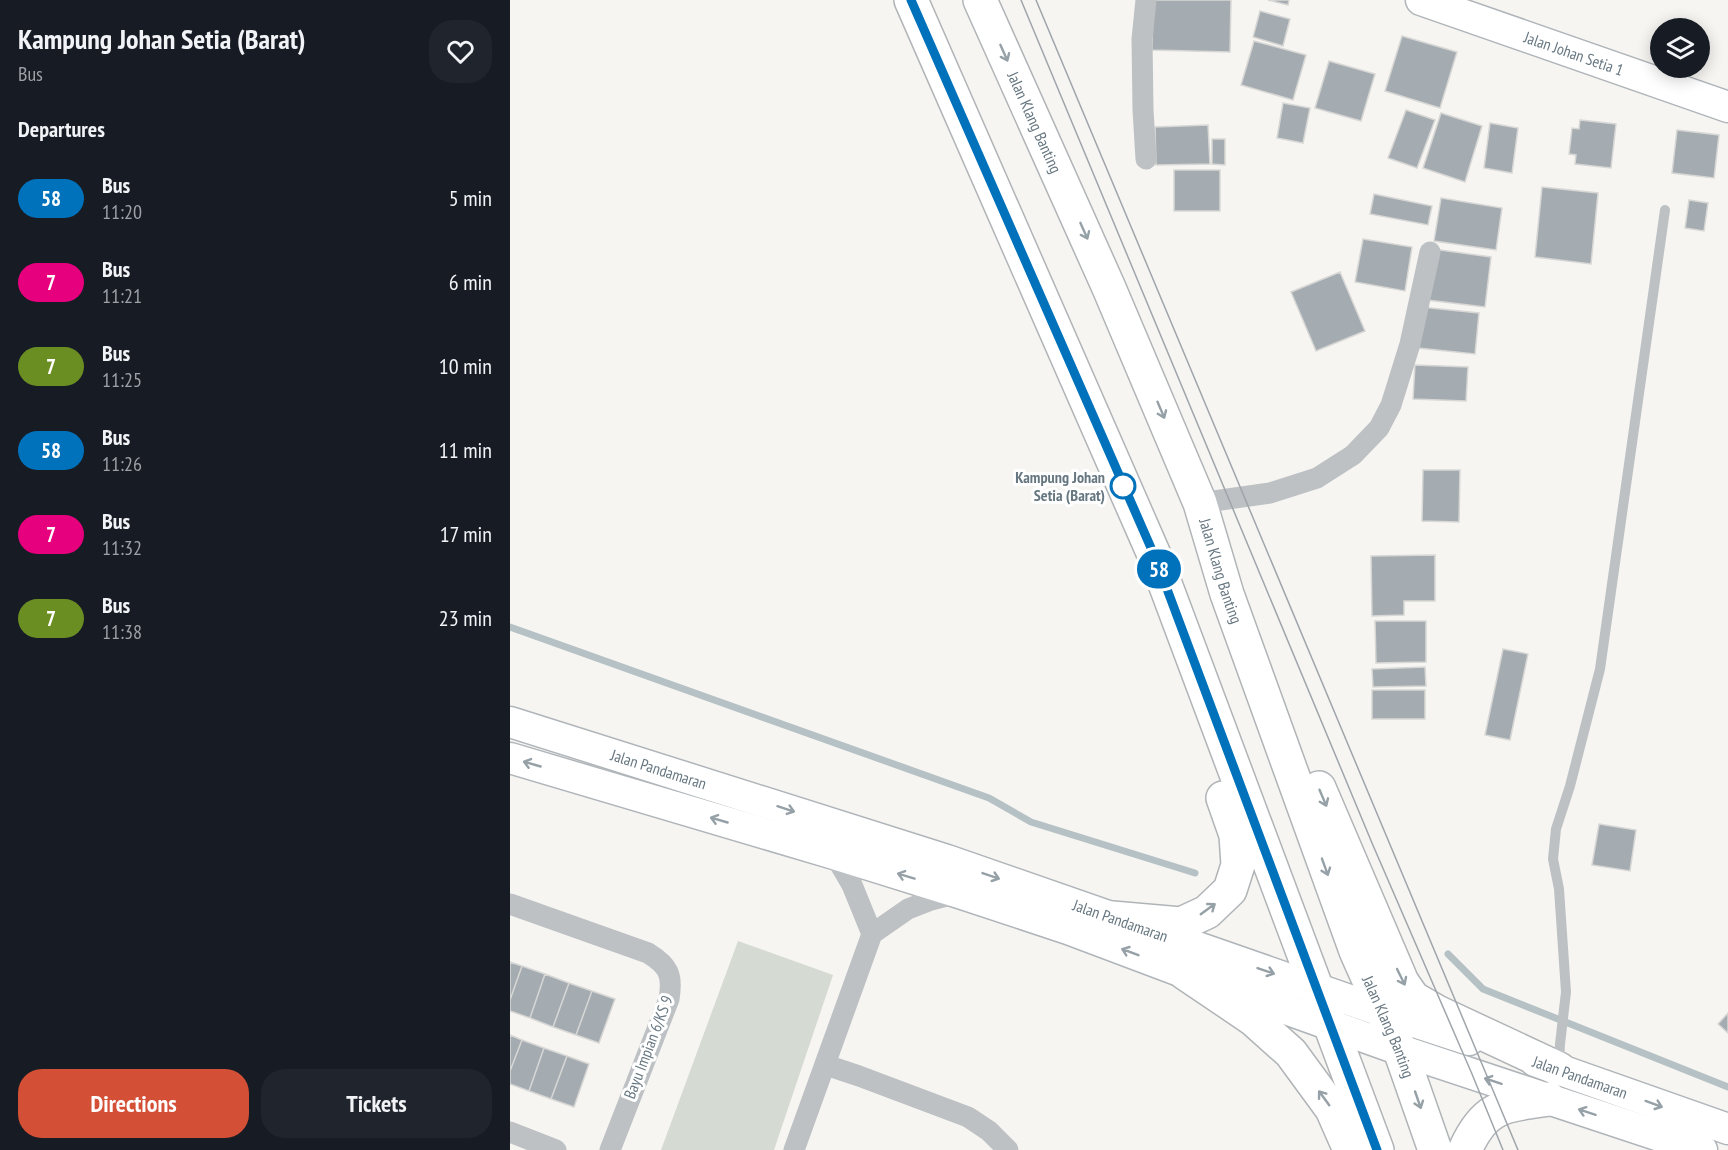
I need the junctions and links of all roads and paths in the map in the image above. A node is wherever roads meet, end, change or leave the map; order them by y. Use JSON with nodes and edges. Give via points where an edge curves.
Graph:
{"nodes":[{"id":1,"x":911,"y":0,"type":"edge"},
{"id":2,"x":980,"y":0,"type":"edge"},
{"id":3,"x":1146,"y":0,"type":"edge"},
{"id":4,"x":1421,"y":0,"type":"edge"},
{"id":5,"x":1728,"y":106,"type":"edge"},
{"id":6,"x":1146,"y":159,"type":"dead end"},
{"id":7,"x":1665,"y":210,"type":"dead end"},
{"id":8,"x":1430,"y":252,"type":"dead end"},
{"id":9,"x":1200,"y":503,"type":"junction"},
{"id":10,"x":1155,"y":557,"type":"junction"},
{"id":11,"x":1227,"y":594,"type":"junction"},
{"id":12,"x":510,"y":722,"type":"edge"},
{"id":13,"x":510,"y":758,"type":"edge"},
{"id":14,"x":834,"y":854,"type":"junction"},
{"id":15,"x":959,"y":893,"type":"junction"},
{"id":16,"x":510,"y":904,"type":"edge"},
{"id":17,"x":1112,"y":918,"type":"junction"},
{"id":18,"x":872,"y":934,"type":"junction"},
{"id":19,"x":1185,"y":973,"type":"junction"},
{"id":20,"x":1316,"y":988,"type":"junction"},
{"id":21,"x":1384,"y":1012,"type":"junction"},
{"id":22,"x":1330,"y":1025,"type":"junction"},
{"id":23,"x":1400,"y":1050,"type":"junction"},
{"id":24,"x":826,"y":1065,"type":"junction"},
{"id":25,"x":1556,"y":1071,"type":"junction"},
{"id":26,"x":1728,"y":1129,"type":"edge"},
{"id":27,"x":510,"y":1132,"type":"edge"},
{"id":28,"x":556,"y":1150,"type":"edge"},
{"id":29,"x":610,"y":1150,"type":"edge"},
{"id":30,"x":794,"y":1150,"type":"edge"},
{"id":31,"x":1008,"y":1150,"type":"edge"},
{"id":32,"x":1350,"y":1150,"type":"edge"},
{"id":33,"x":1377,"y":1150,"type":"edge"},
{"id":34,"x":1435,"y":1150,"type":"edge"},
{"id":35,"x":1465,"y":1150,"type":"edge"},
{"id":36,"x":1702,"y":1150,"type":"edge"}],
"edges":[{"from":1,"to":10,"type":"highway"},
{"from":2,"to":9,"type":"highway","name":"Jalan Klang Banting","one_way":true},
{"from":3,"to":6,"type":"street","via":[[1142,39]]},
{"from":4,"to":5,"type":"main road","name":"Jalan Johan Setia 1"},
{"from":7,"to":25,"type":"lane","via":[[1600,669],[1556,829],[1553,859],[1559,888],[1566,992]]},
{"from":8,"to":9,"type":"street","via":[[1410,344],[1391,405],[1379,428],[1353,455],[1317,478],[1270,493]]},
{"from":9,"to":11,"type":"highway","name":"Jalan Klang Banting"},
{"from":17,"to":10,"type":"highway","one_way":true,"via":[[1181,924],[1207,912],[1230,890],[1238,865],[1236,835],[1177,673]]},
{"from":10,"to":20,"type":"highway"},
{"from":11,"to":21,"type":"highway","name":"Jalan Klang Banting","one_way":true,"via":[[1356,951]]},
{"from":11,"to":25,"type":"highway","one_way":true,"via":[[1262,650],[1402,982],[1413,998]]},
{"from":12,"to":17,"type":"main road","name":"Jalan Pandamaran","one_way":true,"via":[[947,860]]},
{"from":14,"to":13,"type":"main road","name":"Jalan Pandamaran","one_way":true},
{"from":15,"to":14,"type":"main road","name":"Jalan Pandamaran","one_way":true},
{"from":14,"to":18,"type":"street","via":[[863,908]]},
{"from":15,"to":18,"type":"street","via":[[908,909]]},
{"from":19,"to":15,"type":"main road","name":"Jalan Pandamaran","one_way":true},
{"from":16,"to":29,"type":"street","name":"Bayu Impian 6/KS 9","via":[[648,953],[660,960],[670,974],[669,999]]},
{"from":17,"to":20,"type":"main road","name":"Jalan Pandamaran","one_way":true},
{"from":18,"to":24,"type":"street"},
{"from":19,"to":22,"type":"main road","name":"Jalan Pandamaran"},
{"from":32,"to":19,"type":"highway","one_way":true,"via":[[1332,1109],[1291,1053],[1253,1019]]},
{"from":20,"to":21,"type":"main road","name":"Jalan Pandamaran"},
{"from":20,"to":22,"type":"highway"},
{"from":21,"to":23,"type":"highway","name":"Jalan Klang Banting"},
{"from":21,"to":25,"type":"main road","name":"Jalan Pandamaran"},
{"from":22,"to":23,"type":"main road","name":"Jalan Pandamaran"},
{"from":22,"to":33,"type":"highway"},
{"from":25,"to":23,"type":"main road","name":"Jalan Pandamaran","one_way":true},
{"from":23,"to":34,"type":"highway","name":"Jalan Klang Banting","one_way":true},
{"from":24,"to":30,"type":"street"},
{"from":24,"to":31,"type":"street","via":[[968,1117]]},
{"from":25,"to":26,"type":"main road","name":"Jalan Pandamaran","one_way":true},
{"from":25,"to":35,"type":"highway","via":[[1519,1103],[1494,1110],[1473,1131]]},
{"from":36,"to":25,"type":"main road","name":"Jalan Pandamaran","one_way":true},
{"from":27,"to":28,"type":"street"}]}
